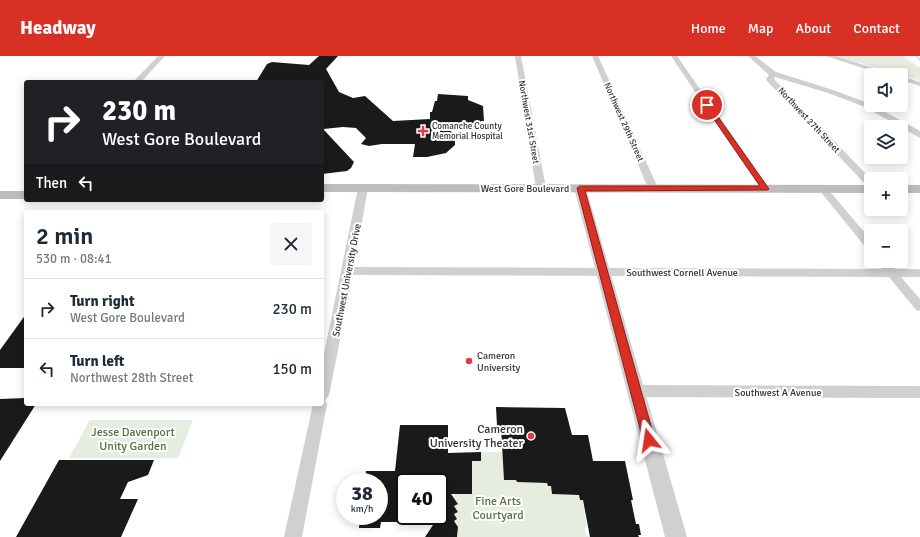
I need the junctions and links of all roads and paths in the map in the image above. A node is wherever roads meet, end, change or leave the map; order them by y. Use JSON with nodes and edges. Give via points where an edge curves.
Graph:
{"nodes":[{"id":1,"x":162,"y":56,"type":"edge"},
{"id":2,"x":518,"y":56,"type":"edge"},
{"id":3,"x":595,"y":56,"type":"edge"},
{"id":4,"x":674,"y":56,"type":"edge"},
{"id":5,"x":751,"y":56,"type":"edge"},
{"id":6,"x":829,"y":56,"type":"edge"},
{"id":7,"x":868,"y":68,"type":"edge"},
{"id":8,"x":773,"y":74,"type":"junction"},
{"id":9,"x":138,"y":80,"type":"edge"},
{"id":10,"x":908,"y":80,"type":"edge"},
{"id":11,"x":920,"y":84,"type":"edge"},
{"id":12,"x":920,"y":135,"type":"edge"},
{"id":13,"x":864,"y":178,"type":"edge"},
{"id":14,"x":0,"y":186,"type":"edge"},
{"id":15,"x":324,"y":188,"type":"edge"},
{"id":16,"x":363,"y":188,"type":"junction"},
{"id":17,"x":541,"y":188,"type":"junction"},
{"id":18,"x":580,"y":188,"type":"junction"},
{"id":19,"x":653,"y":188,"type":"junction"},
{"id":20,"x":765,"y":189,"type":"junction"},
{"id":21,"x":823,"y":189,"type":"junction"},
{"id":22,"x":864,"y":189,"type":"edge"},
{"id":23,"x":908,"y":189,"type":"edge"},
{"id":24,"x":920,"y":189,"type":"edge"},
{"id":25,"x":24,"y":191,"type":"edge"},
{"id":26,"x":24,"y":191,"type":"edge"},
{"id":27,"x":0,"y":195,"type":"edge"},
{"id":28,"x":864,"y":239,"type":"edge"},
{"id":29,"x":888,"y":268,"type":"edge"},
{"id":30,"x":348,"y":271,"type":"junction"},
{"id":31,"x":603,"y":272,"type":"junction"},
{"id":32,"x":892,"y":272,"type":"junction"},
{"id":33,"x":920,"y":272,"type":"edge"},
{"id":34,"x":920,"y":307,"type":"edge"},
{"id":35,"x":324,"y":385,"type":"edge"},
{"id":36,"x":635,"y":391,"type":"junction"},
{"id":37,"x":920,"y":392,"type":"edge"},
{"id":38,"x":320,"y":406,"type":"edge"},
{"id":39,"x":293,"y":537,"type":"edge"},
{"id":40,"x":676,"y":537,"type":"edge"}],
"edges":[{"from":1,"to":9,"type":"street"},
{"from":2,"to":17,"type":"street","name":"Northwest 31st Street"},
{"from":3,"to":19,"type":"street","name":"Northwest 29th Street"},
{"from":4,"to":20,"type":"street"},
{"from":5,"to":8,"type":"street","name":"Northwest 27th Street"},
{"from":6,"to":7,"type":"street"},
{"from":8,"to":12,"type":"street","via":[[869,105]]},
{"from":8,"to":13,"type":"street","name":"Northwest 27th Street","via":[[770,79]]},
{"from":10,"to":11,"type":"street"},
{"from":14,"to":25,"type":"main road"},
{"from":15,"to":16,"type":"main road","name":"West Gore Boulevard"},
{"from":16,"to":17,"type":"main road","name":"West Gore Boulevard"},
{"from":16,"to":30,"type":"street","name":"Southwest University Drive"},
{"from":17,"to":18,"type":"main road","name":"West Gore Boulevard"},
{"from":18,"to":19,"type":"main road","name":"West Gore Boulevard"},
{"from":18,"to":31,"type":"street"},
{"from":19,"to":20,"type":"main road","name":"West Gore Boulevard"},
{"from":20,"to":21,"type":"main road","name":"West Gore Boulevard"},
{"from":21,"to":22,"type":"main road","name":"West Gore Boulevard"},
{"from":21,"to":28,"type":"street"},
{"from":23,"to":24,"type":"main road"},
{"from":26,"to":27,"type":"main road"},
{"from":29,"to":32,"type":"street"},
{"from":30,"to":31,"type":"street","name":"Southwest Cornell Avenue"},
{"from":30,"to":35,"type":"street","name":"Southwest University Drive"},
{"from":31,"to":32,"type":"street","name":"Southwest Cornell Avenue"},
{"from":31,"to":36,"type":"street"},
{"from":32,"to":33,"type":"street","name":"Southwest Cornell Avenue"},
{"from":32,"to":34,"type":"street"},
{"from":36,"to":37,"type":"street","name":"Southwest A Avenue"},
{"from":36,"to":40,"type":"street"},
{"from":38,"to":39,"type":"street"}]}
